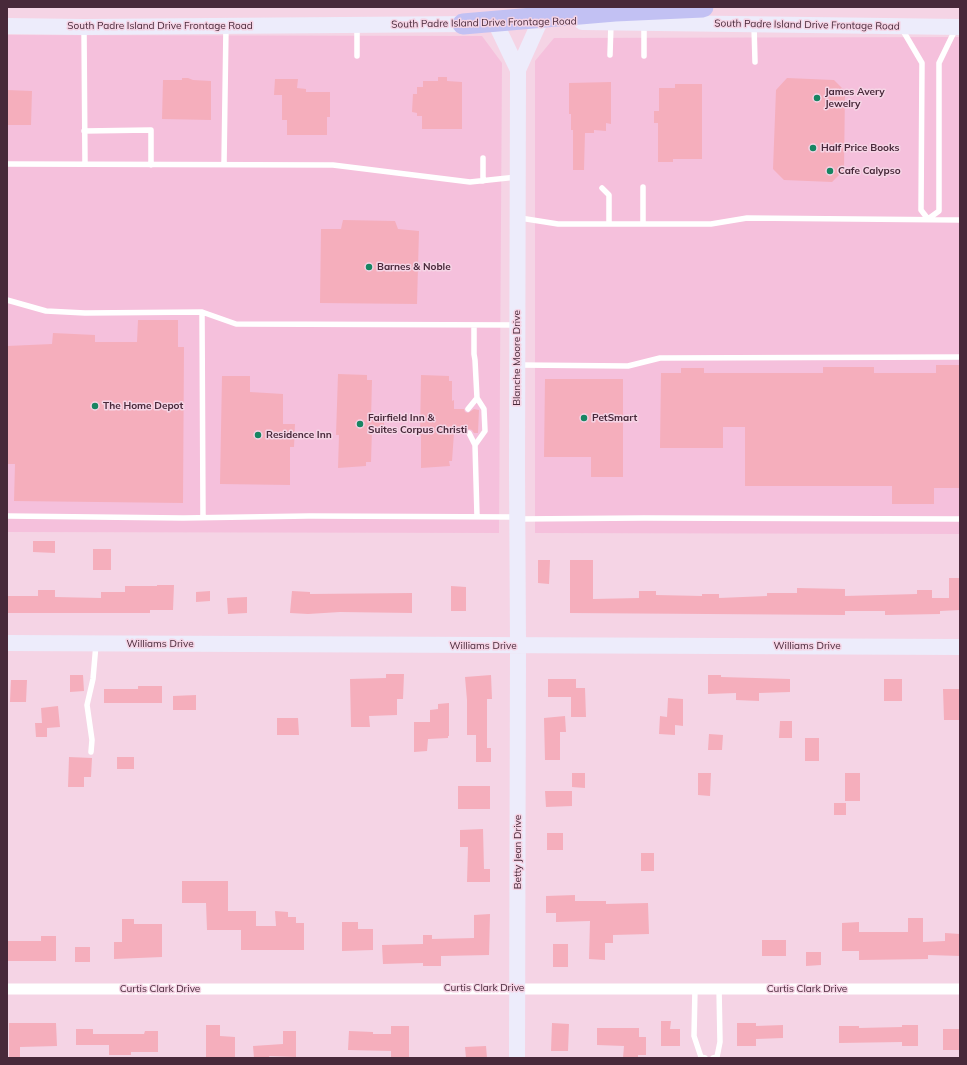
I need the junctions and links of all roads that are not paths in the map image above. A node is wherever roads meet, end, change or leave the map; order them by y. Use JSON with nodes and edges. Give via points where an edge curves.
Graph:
{"nodes":[{"id":1,"x":703,"y":7,"type":"edge"},
{"id":2,"x":540,"y":22,"type":"junction"},
{"id":3,"x":611,"y":23,"type":"junction"},
{"id":4,"x":644,"y":23,"type":"junction"},
{"id":5,"x":463,"y":24,"type":"junction"},
{"id":6,"x":496,"y":24,"type":"junction"},
{"id":7,"x":357,"y":25,"type":"junction"},
{"id":8,"x":754,"y":25,"type":"junction"},
{"id":9,"x":7,"y":26,"type":"edge"},
{"id":10,"x":226,"y":26,"type":"junction"},
{"id":11,"x":900,"y":26,"type":"junction"},
{"id":12,"x":84,"y":27,"type":"junction"},
{"id":13,"x":958,"y":27,"type":"edge"},
{"id":14,"x":610,"y":55,"type":"dead end"},
{"id":15,"x":357,"y":56,"type":"dead end"},
{"id":16,"x":644,"y":56,"type":"dead end"},
{"id":17,"x":755,"y":62,"type":"dead end"},
{"id":18,"x":518,"y":70,"type":"junction"},
{"id":19,"x":84,"y":131,"type":"junction"},
{"id":20,"x":484,"y":158,"type":"dead end"},
{"id":21,"x":7,"y":164,"type":"edge"},
{"id":22,"x":85,"y":164,"type":"junction"},
{"id":23,"x":224,"y":164,"type":"junction"},
{"id":24,"x":151,"y":165,"type":"junction"},
{"id":25,"x":518,"y":177,"type":"junction"},
{"id":26,"x":483,"y":181,"type":"junction"},
{"id":27,"x":643,"y":187,"type":"dead end"},
{"id":28,"x":602,"y":188,"type":"dead end"},
{"id":29,"x":518,"y":217,"type":"junction"},
{"id":30,"x":928,"y":220,"type":"junction"},
{"id":31,"x":960,"y":220,"type":"edge"},
{"id":32,"x":609,"y":224,"type":"junction"},
{"id":33,"x":643,"y":224,"type":"junction"},
{"id":34,"x":7,"y":300,"type":"edge"},
{"id":35,"x":202,"y":312,"type":"junction"},
{"id":36,"x":474,"y":325,"type":"junction"},
{"id":37,"x":517,"y":325,"type":"junction"},
{"id":38,"x":960,"y":357,"type":"edge"},
{"id":39,"x":517,"y":365,"type":"junction"},
{"id":40,"x":477,"y":398,"type":"junction"},
{"id":41,"x":468,"y":409,"type":"dead end"},
{"id":42,"x":469,"y":433,"type":"dead end"},
{"id":43,"x":475,"y":445,"type":"junction"},
{"id":44,"x":7,"y":516,"type":"edge"},
{"id":45,"x":477,"y":516,"type":"junction"},
{"id":46,"x":203,"y":517,"type":"junction"},
{"id":47,"x":517,"y":518,"type":"junction"},
{"id":48,"x":960,"y":519,"type":"edge"},
{"id":49,"x":7,"y":643,"type":"edge"},
{"id":50,"x":96,"y":644,"type":"junction"},
{"id":51,"x":518,"y":646,"type":"junction"},
{"id":52,"x":960,"y":647,"type":"edge"},
{"id":53,"x":91,"y":752,"type":"dead end"},
{"id":54,"x":517,"y":988,"type":"junction"},
{"id":55,"x":695,"y":988,"type":"junction"},
{"id":56,"x":719,"y":988,"type":"junction"},
{"id":57,"x":7,"y":989,"type":"edge"},
{"id":58,"x":960,"y":989,"type":"edge"},
{"id":59,"x":517,"y":1058,"type":"edge"},
{"id":60,"x":705,"y":1058,"type":"edge"},
{"id":61,"x":713,"y":1058,"type":"edge"}],
"edges":[{"from":1,"to":5,"type":"highway","via":[[614,11]]},
{"from":2,"to":3,"type":"street","name":"South Padre Island Drive Frontage Road"},
{"from":2,"to":6,"type":"street","name":"South Padre Island Drive Frontage Road"},
{"from":2,"to":18,"type":"street","name":"Blanche Moore Drive"},
{"from":3,"to":4,"type":"street","name":"South Padre Island Drive Frontage Road"},
{"from":3,"to":14,"type":"lane"},
{"from":4,"to":8,"type":"street","name":"South Padre Island Drive Frontage Road"},
{"from":4,"to":16,"type":"lane"},
{"from":5,"to":6,"type":"street","name":"South Padre Island Drive Frontage Road"},
{"from":5,"to":7,"type":"street","name":"South Padre Island Drive Frontage Road"},
{"from":6,"to":18,"type":"street","name":"Blanche Moore Drive"},
{"from":7,"to":10,"type":"street","name":"South Padre Island Drive Frontage Road"},
{"from":7,"to":15,"type":"lane"},
{"from":8,"to":11,"type":"street","name":"South Padre Island Drive Frontage Road"},
{"from":8,"to":17,"type":"lane"},
{"from":9,"to":12,"type":"street","name":"South Padre Island Drive Frontage Road"},
{"from":10,"to":12,"type":"street","name":"South Padre Island Drive Frontage Road"},
{"from":10,"to":23,"type":"lane"},
{"from":11,"to":13,"type":"street","name":"South Padre Island Drive Frontage Road"},
{"from":11,"to":30,"type":"lane","via":[[922,63],[921,210]]},
{"from":12,"to":19,"type":"lane"},
{"from":13,"to":30,"type":"lane","via":[[939,63],[939,211]]},
{"from":18,"to":25,"type":"street","name":"Blanche Moore Drive"},
{"from":19,"to":22,"type":"lane"},
{"from":19,"to":24,"type":"lane","via":[[151,130]]},
{"from":20,"to":26,"type":"lane"},
{"from":21,"to":22,"type":"lane"},
{"from":22,"to":24,"type":"lane"},
{"from":23,"to":24,"type":"lane"},
{"from":23,"to":26,"type":"lane","via":[[333,165],[470,182]]},
{"from":25,"to":26,"type":"lane"},
{"from":25,"to":29,"type":"street","name":"Blanche Moore Drive"},
{"from":27,"to":33,"type":"lane"},
{"from":28,"to":32,"type":"lane","via":[[609,195]]},
{"from":29,"to":32,"type":"lane","via":[[558,224]]},
{"from":29,"to":37,"type":"street","name":"Blanche Moore Drive"},
{"from":30,"to":31,"type":"lane"},
{"from":30,"to":33,"type":"lane","via":[[747,218],[711,224]]},
{"from":32,"to":33,"type":"lane"},
{"from":34,"to":35,"type":"lane","via":[[46,311]]},
{"from":35,"to":36,"type":"lane","via":[[236,324]]},
{"from":35,"to":46,"type":"lane"},
{"from":36,"to":37,"type":"lane"},
{"from":36,"to":40,"type":"lane"},
{"from":37,"to":39,"type":"street","name":"Blanche Moore Drive"},
{"from":38,"to":39,"type":"lane","via":[[660,358],[628,366]]},
{"from":39,"to":47,"type":"street","name":"Blanche Moore Drive"},
{"from":40,"to":41,"type":"lane"},
{"from":40,"to":43,"type":"lane","via":[[484,409],[485,430]]},
{"from":42,"to":43,"type":"lane"},
{"from":43,"to":45,"type":"lane"},
{"from":44,"to":46,"type":"lane"},
{"from":45,"to":46,"type":"lane"},
{"from":45,"to":47,"type":"lane"},
{"from":47,"to":48,"type":"lane"},
{"from":47,"to":51,"type":"street","name":"Blanche Moore Drive"},
{"from":49,"to":50,"type":"street","name":"Williams Drive"},
{"from":50,"to":51,"type":"street","name":"Williams Drive"},
{"from":50,"to":53,"type":"lane","via":[[93,679],[87,705],[92,740]]},
{"from":51,"to":52,"type":"street","name":"Williams Drive"},
{"from":51,"to":54,"type":"street","name":"Betty Jean Drive"},
{"from":54,"to":55,"type":"street","name":"Curtis Clark Drive"},
{"from":54,"to":57,"type":"street","name":"Curtis Clark Drive"},
{"from":54,"to":59,"type":"street","name":"Betty Jean Drive"},
{"from":55,"to":56,"type":"street","name":"Curtis Clark Drive"},
{"from":55,"to":60,"type":"lane","via":[[694,1036],[701,1057]]},
{"from":56,"to":58,"type":"street","name":"Curtis Clark Drive"},
{"from":56,"to":61,"type":"lane","via":[[720,1042],[717,1057]]}]}
